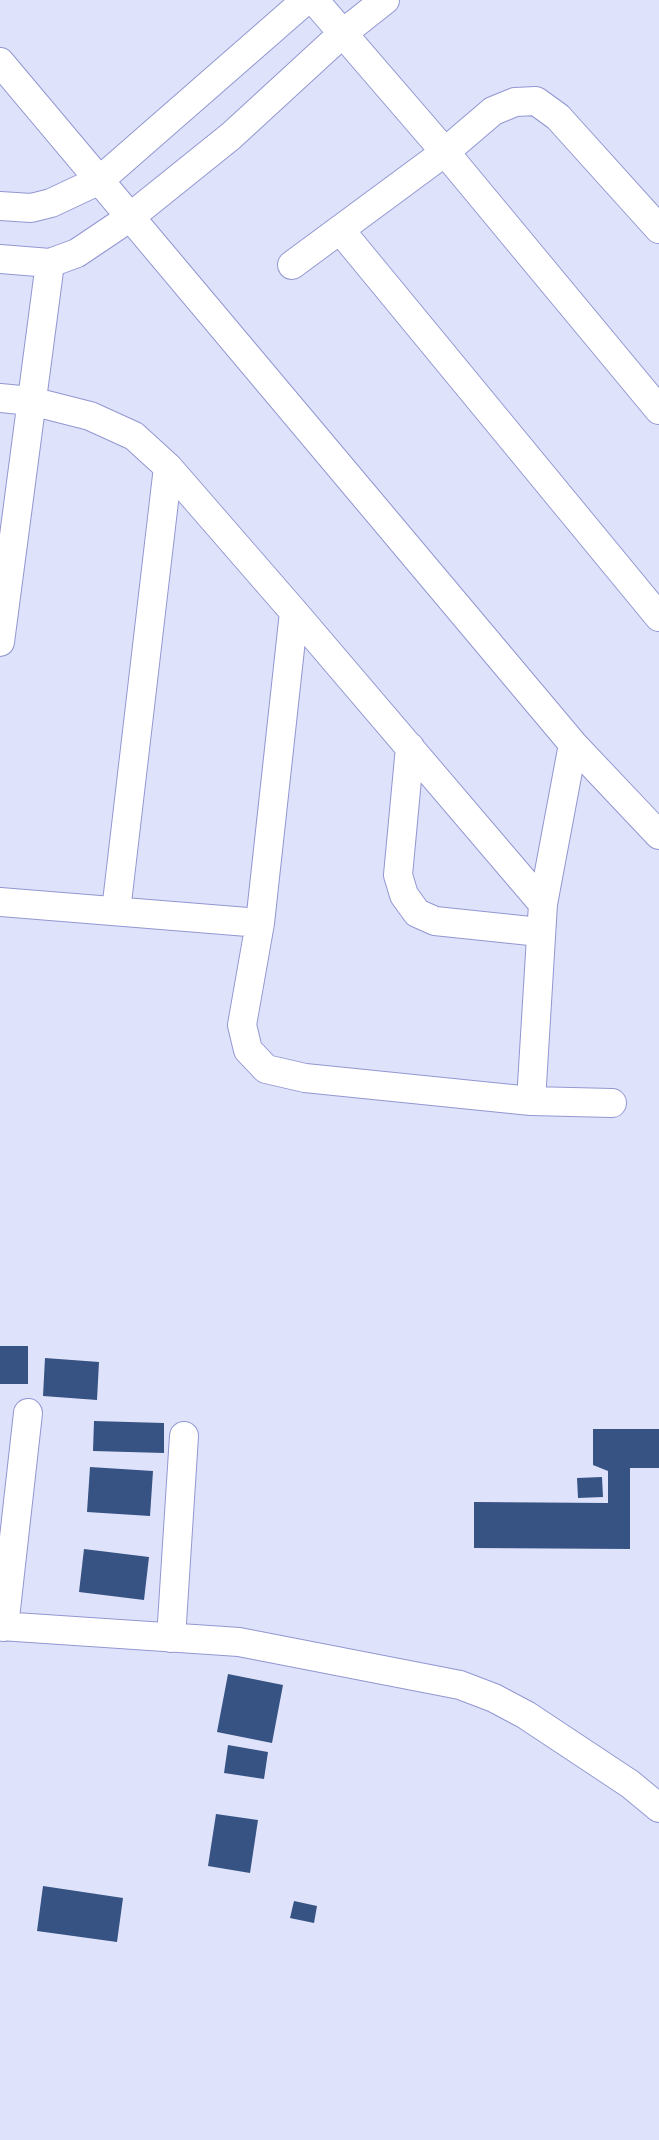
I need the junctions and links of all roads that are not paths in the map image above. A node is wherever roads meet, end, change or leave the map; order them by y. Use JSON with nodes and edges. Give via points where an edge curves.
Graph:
{"nodes":[{"id":1,"x":306,"y":0,"type":"edge"},
{"id":2,"x":314,"y":0,"type":"edge"},
{"id":3,"x":385,"y":0,"type":"edge"},
{"id":4,"x":342,"y":34,"type":"junction"},
{"id":5,"x":0,"y":62,"type":"edge"},
{"id":6,"x":445,"y":152,"type":"junction"},
{"id":7,"x":100,"y":180,"type":"junction"},
{"id":8,"x":0,"y":206,"type":"edge"},
{"id":9,"x":130,"y":218,"type":"junction"},
{"id":10,"x":659,"y":230,"type":"edge"},
{"id":11,"x":340,"y":231,"type":"junction"},
{"id":12,"x":0,"y":259,"type":"edge"},
{"id":13,"x":50,"y":263,"type":"junction"},
{"id":14,"x":292,"y":265,"type":"dead end"},
{"id":15,"x":0,"y":398,"type":"edge"},
{"id":16,"x":32,"y":401,"type":"junction"},
{"id":17,"x":659,"y":410,"type":"edge"},
{"id":18,"x":168,"y":467,"type":"junction"},
{"id":19,"x":294,"y":612,"type":"junction"},
{"id":20,"x":659,"y":617,"type":"edge"},
{"id":21,"x":0,"y":642,"type":"edge"},
{"id":22,"x":573,"y":744,"type":"junction"},
{"id":23,"x":410,"y":747,"type":"junction"},
{"id":24,"x":659,"y":835,"type":"edge"},
{"id":25,"x":0,"y":902,"type":"edge"},
{"id":26,"x":543,"y":904,"type":"junction"},
{"id":27,"x":116,"y":912,"type":"junction"},
{"id":28,"x":260,"y":923,"type":"junction"},
{"id":29,"x":540,"y":932,"type":"junction"},
{"id":30,"x":531,"y":1101,"type":"junction"},
{"id":31,"x":612,"y":1103,"type":"dead end"},
{"id":32,"x":28,"y":1413,"type":"dead end"},
{"id":33,"x":184,"y":1436,"type":"dead end"},
{"id":34,"x":2,"y":1627,"type":"edge"},
{"id":35,"x":171,"y":1638,"type":"junction"},
{"id":36,"x":659,"y":1808,"type":"edge"}],
"edges":[{"from":1,"to":7,"type":"street"},
{"from":2,"to":4,"type":"street"},
{"from":3,"to":4,"type":"street"},
{"from":4,"to":6,"type":"street"},
{"from":4,"to":9,"type":"street","via":[[231,136]]},
{"from":5,"to":7,"type":"street"},
{"from":6,"to":10,"type":"street","via":[[492,111],[515,102],[536,101],[558,116]]},
{"from":6,"to":11,"type":"street"},
{"from":6,"to":17,"type":"street"},
{"from":7,"to":8,"type":"street","via":[[51,203],[31,208]]},
{"from":7,"to":9,"type":"street"},
{"from":9,"to":13,"type":"street","via":[[77,253]]},
{"from":9,"to":22,"type":"street"},
{"from":11,"to":14,"type":"street"},
{"from":11,"to":20,"type":"street"},
{"from":12,"to":13,"type":"street"},
{"from":13,"to":16,"type":"street"},
{"from":15,"to":16,"type":"street"},
{"from":16,"to":18,"type":"street","via":[[90,416],[134,436]]},
{"from":16,"to":21,"type":"street"},
{"from":18,"to":19,"type":"street"},
{"from":18,"to":27,"type":"street"},
{"from":19,"to":23,"type":"street"},
{"from":19,"to":28,"type":"street"},
{"from":22,"to":24,"type":"street"},
{"from":22,"to":26,"type":"street"},
{"from":23,"to":26,"type":"street"},
{"from":23,"to":29,"type":"street","via":[[398,875],[404,896],[417,913],[434,921]]},
{"from":25,"to":27,"type":"street"},
{"from":26,"to":29,"type":"street"},
{"from":27,"to":28,"type":"street"},
{"from":28,"to":30,"type":"street","via":[[242,1025],[248,1050],[266,1069],[305,1078]]},
{"from":29,"to":30,"type":"street"},
{"from":30,"to":31,"type":"street"},
{"from":32,"to":34,"type":"street"},
{"from":33,"to":35,"type":"street"},
{"from":34,"to":35,"type":"street"},
{"from":35,"to":36,"type":"street","via":[[239,1642],[460,1684],[526,1715],[630,1784]]}]}
